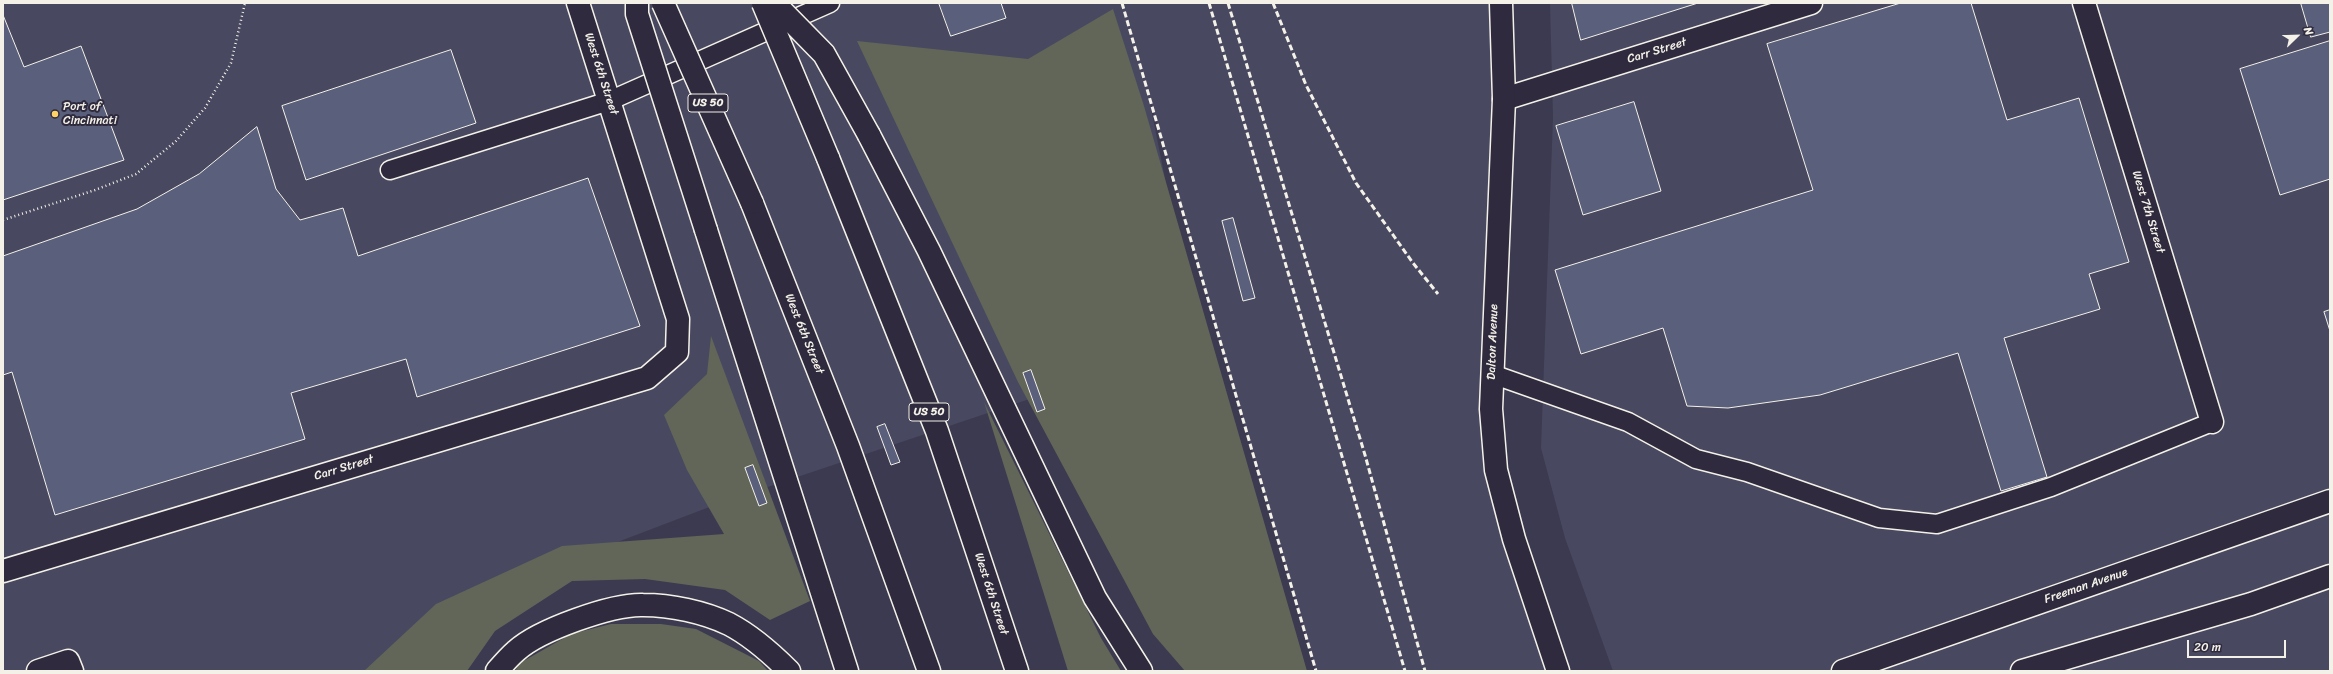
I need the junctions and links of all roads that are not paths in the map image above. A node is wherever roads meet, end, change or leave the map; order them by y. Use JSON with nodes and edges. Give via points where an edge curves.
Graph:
{"nodes":[{"id":1,"x":578,"y":3,"type":"edge"},
{"id":2,"x":637,"y":3,"type":"edge"},
{"id":3,"x":663,"y":3,"type":"edge"},
{"id":4,"x":763,"y":3,"type":"edge"},
{"id":5,"x":774,"y":3,"type":"edge"},
{"id":6,"x":830,"y":3,"type":"edge"},
{"id":7,"x":1501,"y":3,"type":"edge"},
{"id":8,"x":1811,"y":3,"type":"edge"},
{"id":9,"x":2084,"y":3,"type":"edge"},
{"id":10,"x":1767,"y":9,"type":"edge"},
{"id":11,"x":1504,"y":99,"type":"junction"},
{"id":12,"x":609,"y":101,"type":"junction"},
{"id":13,"x":390,"y":170,"type":"dead end"},
{"id":14,"x":677,"y":352,"type":"joint"},
{"id":15,"x":1492,"y":374,"type":"junction"},
{"id":16,"x":2212,"y":422,"type":"joint"},
{"id":17,"x":2330,"y":501,"type":"edge"},
{"id":18,"x":3,"y":571,"type":"edge"},
{"id":19,"x":2330,"y":576,"type":"edge"},
{"id":20,"x":1845,"y":670,"type":"edge"},
{"id":21,"x":38,"y":671,"type":"edge"},
{"id":22,"x":72,"y":671,"type":"edge"},
{"id":23,"x":497,"y":671,"type":"edge"},
{"id":24,"x":789,"y":671,"type":"edge"},
{"id":25,"x":847,"y":671,"type":"edge"},
{"id":26,"x":929,"y":671,"type":"edge"},
{"id":27,"x":1017,"y":671,"type":"edge"},
{"id":28,"x":1141,"y":671,"type":"edge"},
{"id":29,"x":1558,"y":671,"type":"edge"},
{"id":30,"x":2022,"y":671,"type":"edge"}],
"edges":[{"from":1,"to":12,"type":"main road","name":"West 6th Street"},
{"from":2,"to":25,"type":"main road","bridge":true,"via":[[637,14]]},
{"from":3,"to":26,"type":"main road","name":"West 6th Street","number":"US 50","bridge":true,"via":[[752,203],[848,446]]},
{"from":4,"to":27,"type":"main road","name":"West 6th Street","number":"US 50","bridge":true,"via":[[937,432]]},
{"from":5,"to":28,"type":"main road","bridge":true,"via":[[824,54],[869,135],[930,251],[1095,598]]},
{"from":6,"to":12,"type":"lane"},
{"from":7,"to":11,"type":"main road","name":"Dalton Avenue"},
{"from":8,"to":10,"type":"main road","name":"Carr Street"},
{"from":9,"to":16,"type":"main road","name":"West 7th Street"},
{"from":10,"to":11,"type":"main road","name":"Carr Street"},
{"from":11,"to":15,"type":"main road","name":"Dalton Avenue"},
{"from":12,"to":13,"type":"lane"},
{"from":12,"to":14,"type":"main road","name":"West 6th Street","via":[[678,319]]},
{"from":14,"to":18,"type":"main road","name":"Carr Street","via":[[647,378]]},
{"from":15,"to":16,"type":"lane","via":[[1628,422],[1696,459],[1747,472],[1879,518],[1937,524],[2051,487]]},
{"from":15,"to":29,"type":"main road","name":"Dalton Avenue","via":[[1490,408],[1496,470],[1514,539]]},
{"from":17,"to":20,"type":"main road","name":"Freeman Avenue"},
{"from":19,"to":30,"type":"main road","via":[[2251,604]]},
{"from":21,"to":22,"type":"main road","via":[[68,661]]},
{"from":23,"to":24,"type":"main road","via":[[517,650],[560,625],[600,612],[642,604],[682,609],[729,624],[769,650]]}]}
